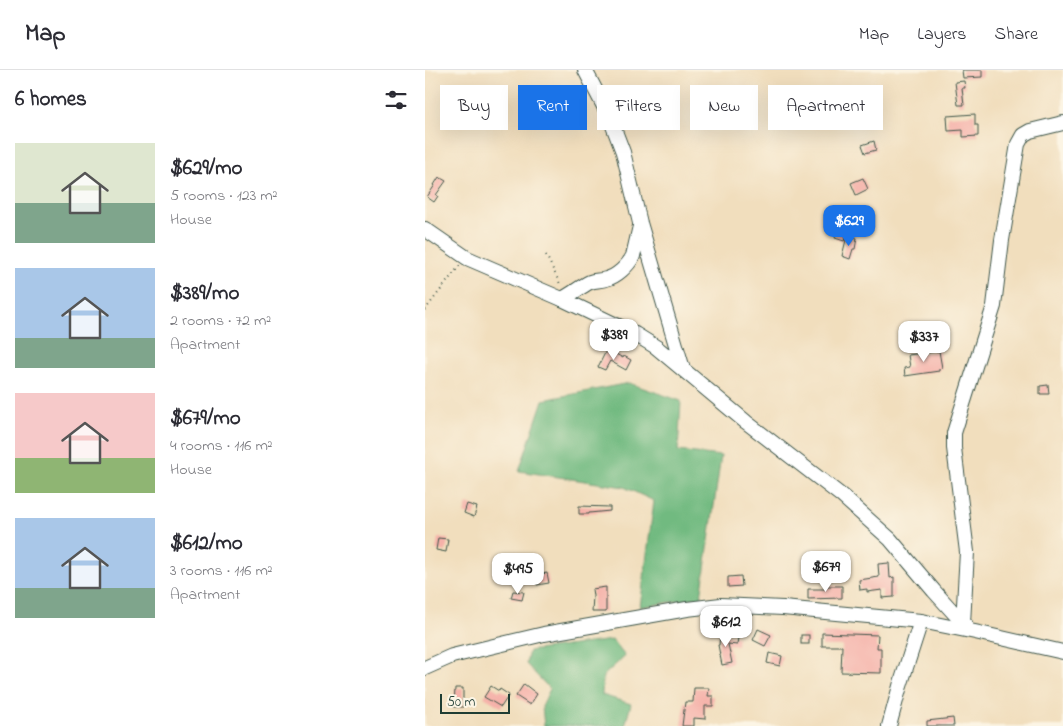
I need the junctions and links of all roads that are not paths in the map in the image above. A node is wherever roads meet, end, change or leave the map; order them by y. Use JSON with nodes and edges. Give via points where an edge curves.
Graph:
{"nodes":[{"id":1,"x":585,"y":70,"type":"edge"},
{"id":2,"x":1063,"y":124,"type":"edge"},
{"id":3,"x":640,"y":223,"type":"junction"},
{"id":4,"x":425,"y":229,"type":"edge"},
{"id":5,"x":564,"y":298,"type":"junction"},
{"id":6,"x":683,"y":369,"type":"junction"},
{"id":7,"x":921,"y":621,"type":"junction"},
{"id":8,"x":963,"y":623,"type":"junction"},
{"id":9,"x":975,"y":632,"type":"junction"},
{"id":10,"x":1063,"y":652,"type":"edge"},
{"id":11,"x":425,"y":668,"type":"edge"},
{"id":12,"x":889,"y":726,"type":"edge"}],
"edges":[{"from":1,"to":3,"type":"street","via":[[610,118],[623,152]]},
{"from":2,"to":8,"type":"street","via":[[1030,131],[1018,144],[994,306],[954,432],[967,552]]},
{"from":3,"to":5,"type":"street","via":[[633,256],[624,268],[613,277],[592,281]]},
{"from":3,"to":6,"type":"street"},
{"from":4,"to":5,"type":"street","via":[[467,258]]},
{"from":5,"to":6,"type":"street","via":[[645,339]]},
{"from":6,"to":8,"type":"street","via":[[745,422],[842,496],[890,539]]},
{"from":7,"to":9,"type":"street"},
{"from":7,"to":11,"type":"street","via":[[721,605],[544,634],[452,656]]},
{"from":7,"to":12,"type":"street"},
{"from":8,"to":9,"type":"street"},
{"from":9,"to":10,"type":"street"}]}
